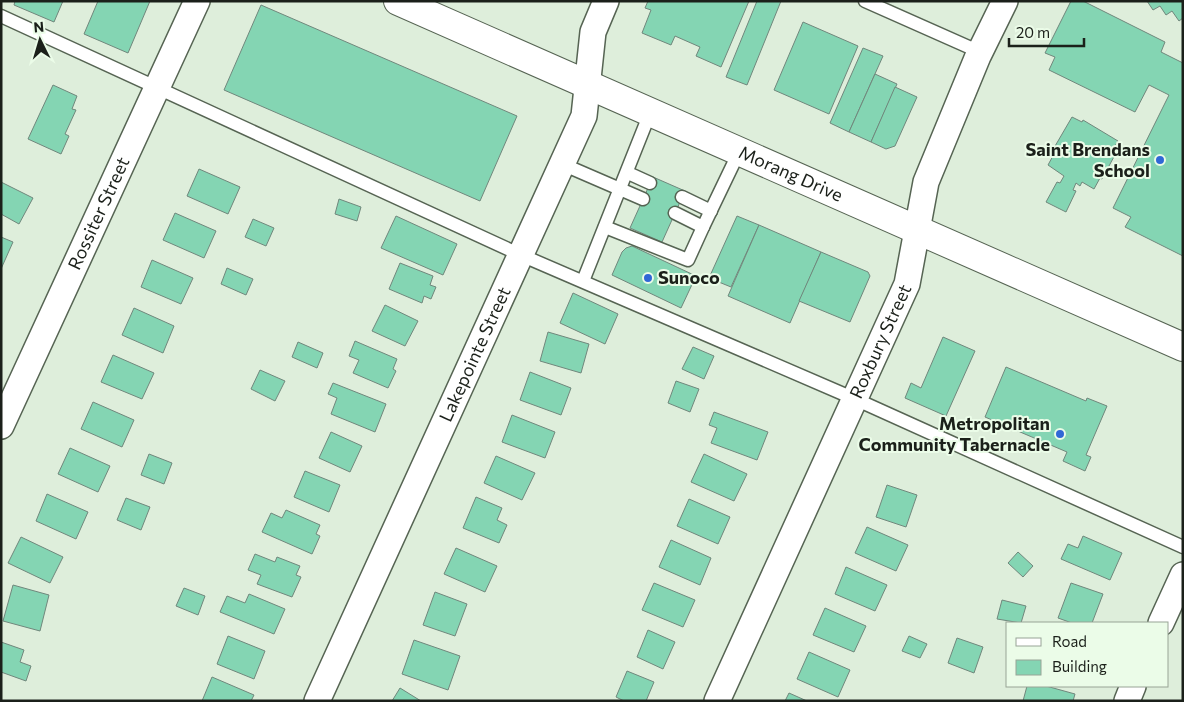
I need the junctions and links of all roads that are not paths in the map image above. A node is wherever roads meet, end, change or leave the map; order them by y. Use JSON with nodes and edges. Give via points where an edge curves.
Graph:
{"nodes":[{"id":1,"x":196,"y":1,"type":"edge"},
{"id":2,"x":398,"y":1,"type":"edge"},
{"id":3,"x":606,"y":1,"type":"edge"},
{"id":4,"x":865,"y":1,"type":"edge"},
{"id":5,"x":1005,"y":1,"type":"edge"},
{"id":6,"x":1,"y":16,"type":"edge"},
{"id":7,"x":980,"y":52,"type":"junction"},
{"id":8,"x":586,"y":84,"type":"junction"},
{"id":9,"x":156,"y":88,"type":"junction"},
{"id":10,"x":650,"y":113,"type":"junction"},
{"id":11,"x":739,"y":152,"type":"junction"},
{"id":12,"x":562,"y":164,"type":"junction"},
{"id":13,"x":628,"y":173,"type":"junction"},
{"id":14,"x":650,"y":183,"type":"dead end"},
{"id":15,"x":621,"y":188,"type":"junction"},
{"id":16,"x":682,"y":198,"type":"dead end"},
{"id":17,"x":643,"y":199,"type":"dead end"},
{"id":18,"x":711,"y":211,"type":"junction"},
{"id":19,"x":675,"y":213,"type":"dead end"},
{"id":20,"x":605,"y":227,"type":"junction"},
{"id":21,"x":704,"y":227,"type":"junction"},
{"id":22,"x":918,"y":232,"type":"junction"},
{"id":23,"x":521,"y":254,"type":"junction"},
{"id":24,"x":583,"y":281,"type":"junction"},
{"id":25,"x":1183,"y":347,"type":"edge"},
{"id":26,"x":855,"y":399,"type":"junction"},
{"id":27,"x":1,"y":426,"type":"edge"},
{"id":28,"x":1183,"y":546,"type":"edge"},
{"id":29,"x":1183,"y":575,"type":"edge"},
{"id":30,"x":1161,"y":622,"type":"edge"},
{"id":31,"x":1133,"y":687,"type":"edge"},
{"id":32,"x":318,"y":701,"type":"edge"},
{"id":33,"x":717,"y":701,"type":"edge"},
{"id":34,"x":1127,"y":701,"type":"edge"}],
"edges":[{"from":1,"to":9,"type":"street","name":"Rossiter Street"},
{"from":2,"to":8,"type":"street","name":"Morang Drive"},
{"from":3,"to":8,"type":"street","name":"Lakepointe Street","via":[[593,32]]},
{"from":4,"to":7,"type":"lane"},
{"from":5,"to":7,"type":"street","name":"Roxbury Street"},
{"from":6,"to":9,"type":"lane"},
{"from":7,"to":22,"type":"street","name":"Roxbury Street","via":[[926,182]]},
{"from":8,"to":10,"type":"street","name":"Morang Drive"},
{"from":8,"to":12,"type":"street","name":"Lakepointe Street","via":[[584,116]]},
{"from":9,"to":23,"type":"lane"},
{"from":9,"to":27,"type":"street","name":"Rossiter Street"},
{"from":10,"to":11,"type":"street","name":"Morang Drive"},
{"from":10,"to":13,"type":"lane"},
{"from":11,"to":18,"type":"lane"},
{"from":11,"to":22,"type":"street","name":"Morang Drive"},
{"from":12,"to":15,"type":"lane"},
{"from":12,"to":23,"type":"street","name":"Lakepointe Street"},
{"from":13,"to":14,"type":"lane"},
{"from":13,"to":15,"type":"lane"},
{"from":15,"to":17,"type":"lane"},
{"from":15,"to":20,"type":"lane"},
{"from":16,"to":18,"type":"lane"},
{"from":18,"to":21,"type":"lane"},
{"from":19,"to":21,"type":"lane"},
{"from":20,"to":21,"type":"lane","via":[[688,260]]},
{"from":20,"to":24,"type":"lane"},
{"from":22,"to":25,"type":"street","name":"Morang Drive"},
{"from":22,"to":26,"type":"street","name":"Roxbury Street","via":[[907,284]]},
{"from":23,"to":24,"type":"lane"},
{"from":23,"to":32,"type":"street","name":"Lakepointe Street"},
{"from":24,"to":26,"type":"lane"},
{"from":26,"to":28,"type":"lane"},
{"from":26,"to":33,"type":"street","name":"Roxbury Street"},
{"from":29,"to":30,"type":"street"},
{"from":31,"to":34,"type":"street"}]}
